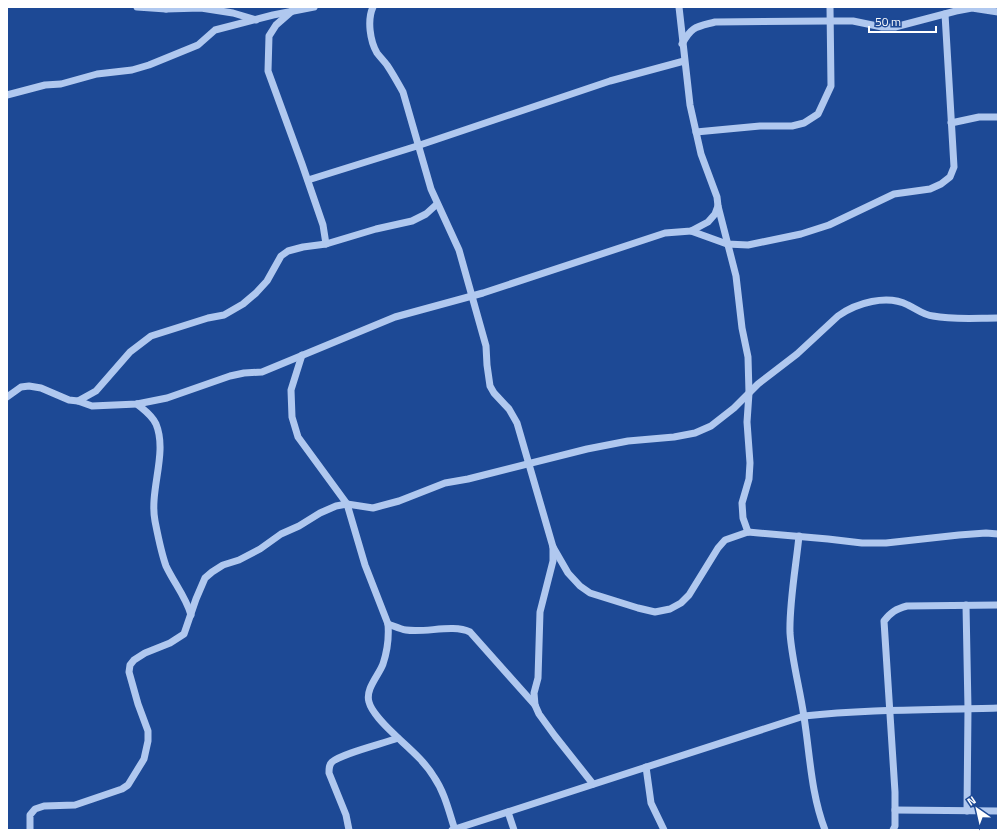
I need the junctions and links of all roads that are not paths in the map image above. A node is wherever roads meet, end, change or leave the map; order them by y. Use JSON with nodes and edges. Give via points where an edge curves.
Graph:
{"nodes":[{"id":1,"x":137,"y":7,"type":"edge"},
{"id":2,"x":314,"y":7,"type":"edge"},
{"id":3,"x":373,"y":7,"type":"edge"},
{"id":4,"x":679,"y":7,"type":"edge"},
{"id":5,"x":830,"y":7,"type":"edge"},
{"id":6,"x":168,"y":8,"type":"edge"},
{"id":7,"x":292,"y":11,"type":"junction"},
{"id":8,"x":998,"y":12,"type":"edge"},
{"id":9,"x":945,"y":14,"type":"junction"},
{"id":10,"x":256,"y":20,"type":"junction"},
{"id":11,"x":829,"y":21,"type":"junction"},
{"id":12,"x":682,"y":44,"type":"junction"},
{"id":13,"x":684,"y":61,"type":"junction"},
{"id":14,"x":7,"y":95,"type":"edge"},
{"id":15,"x":998,"y":117,"type":"edge"},
{"id":16,"x":951,"y":123,"type":"junction"},
{"id":17,"x":696,"y":132,"type":"junction"},
{"id":18,"x":418,"y":146,"type":"junction"},
{"id":19,"x":308,"y":180,"type":"junction"},
{"id":20,"x":437,"y":204,"type":"junction"},
{"id":21,"x":718,"y":206,"type":"junction"},
{"id":22,"x":691,"y":231,"type":"junction"},
{"id":23,"x":326,"y":244,"type":"junction"},
{"id":24,"x":727,"y":244,"type":"junction"},
{"id":25,"x":472,"y":296,"type":"junction"},
{"id":26,"x":998,"y":318,"type":"edge"},
{"id":27,"x":302,"y":355,"type":"junction"},
{"id":28,"x":749,"y":393,"type":"junction"},
{"id":29,"x":7,"y":397,"type":"edge"},
{"id":30,"x":78,"y":401,"type":"junction"},
{"id":31,"x":137,"y":404,"type":"junction"},
{"id":32,"x":529,"y":463,"type":"junction"},
{"id":33,"x":347,"y":504,"type":"junction"},
{"id":34,"x":748,"y":532,"type":"junction"},
{"id":35,"x":998,"y":534,"type":"edge"},
{"id":36,"x":799,"y":536,"type":"junction"},
{"id":37,"x":553,"y":547,"type":"junction"},
{"id":38,"x":966,"y":605,"type":"junction"},
{"id":39,"x":998,"y":605,"type":"edge"},
{"id":40,"x":191,"y":615,"type":"junction"},
{"id":41,"x":388,"y":624,"type":"junction"},
{"id":42,"x":535,"y":705,"type":"junction"},
{"id":43,"x":998,"y":708,"type":"edge"},
{"id":44,"x":968,"y":709,"type":"junction"},
{"id":45,"x":890,"y":710,"type":"junction"},
{"id":46,"x":804,"y":716,"type":"junction"},
{"id":47,"x":398,"y":738,"type":"junction"},
{"id":48,"x":646,"y":767,"type":"junction"},
{"id":49,"x":593,"y":784,"type":"junction"},
{"id":50,"x":895,"y":810,"type":"junction"},
{"id":51,"x":967,"y":811,"type":"junction"},
{"id":52,"x":998,"y":811,"type":"edge"},
{"id":53,"x":508,"y":812,"type":"junction"},
{"id":54,"x":30,"y":830,"type":"edge"},
{"id":55,"x":349,"y":830,"type":"edge"},
{"id":56,"x":454,"y":830,"type":"edge"},
{"id":57,"x":514,"y":830,"type":"edge"},
{"id":58,"x":664,"y":830,"type":"edge"},
{"id":59,"x":825,"y":830,"type":"edge"},
{"id":60,"x":894,"y":830,"type":"edge"}],
"edges":[{"from":1,"to":6,"type":"street"},
{"from":2,"to":7,"type":"street"},
{"from":3,"to":18,"type":"street","via":[[370,26],[373,44],[403,92]]},
{"from":4,"to":12,"type":"street"},
{"from":5,"to":11,"type":"street"},
{"from":6,"to":10,"type":"street","via":[[201,8]]},
{"from":7,"to":10,"type":"street"},
{"from":7,"to":19,"type":"street","via":[[276,25],[269,36],[268,71]]},
{"from":8,"to":9,"type":"street","via":[[972,8]]},
{"from":9,"to":11,"type":"street","via":[[895,27],[853,21]]},
{"from":9,"to":16,"type":"street"},
{"from":10,"to":14,"type":"street","via":[[215,30],[198,45],[149,65]]},
{"from":11,"to":12,"type":"street","via":[[715,22],[689,32]]},
{"from":11,"to":17,"type":"street","via":[[831,86],[818,114],[804,123],[792,126]]},
{"from":12,"to":13,"type":"street"},
{"from":13,"to":17,"type":"street"},
{"from":13,"to":18,"type":"street","via":[[610,81]]},
{"from":15,"to":16,"type":"street"},
{"from":16,"to":24,"type":"street","via":[[954,167],[950,178],[941,184],[930,189],[894,194],[830,225],[801,234],[748,245]]},
{"from":17,"to":21,"type":"street","via":[[700,154]]},
{"from":18,"to":19,"type":"street"},
{"from":18,"to":20,"type":"street"},
{"from":19,"to":23,"type":"street","via":[[323,225]]},
{"from":20,"to":23,"type":"street","via":[[426,214],[412,221]]},
{"from":20,"to":25,"type":"street","via":[[459,250]]},
{"from":21,"to":22,"type":"street","via":[[708,222]]},
{"from":21,"to":24,"type":"street"},
{"from":22,"to":24,"type":"street"},
{"from":22,"to":25,"type":"street","via":[[665,232]]},
{"from":23,"to":30,"type":"street","via":[[288,251],[281,256],[267,282],[256,293],[224,315],[152,336],[130,352],[96,391]]},
{"from":24,"to":28,"type":"street","via":[[736,276],[748,357]]},
{"from":25,"to":27,"type":"street","via":[[395,317]]},
{"from":25,"to":32,"type":"street","via":[[486,346],[490,386],[517,423]]},
{"from":26,"to":28,"type":"street","via":[[934,316],[923,314],[907,304],[894,300],[857,306],[838,316]]},
{"from":27,"to":31,"type":"street","via":[[262,372],[230,376],[167,398]]},
{"from":27,"to":33,"type":"street","via":[[291,390],[292,416],[298,437]]},
{"from":28,"to":32,"type":"street","via":[[711,426],[695,433],[628,441]]},
{"from":28,"to":34,"type":"street","via":[[749,479],[742,503],[743,518]]},
{"from":29,"to":30,"type":"street","via":[[21,387],[29,386]]},
{"from":30,"to":31,"type":"street","via":[[92,406]]},
{"from":31,"to":40,"type":"street","via":[[152,417],[160,438],[155,519],[166,566]]},
{"from":32,"to":33,"type":"street","via":[[445,483],[373,508]]},
{"from":32,"to":37,"type":"street"},
{"from":33,"to":40,"type":"street","via":[[320,512],[260,549],[212,572],[205,578]]},
{"from":33,"to":41,"type":"street","via":[[365,565]]},
{"from":34,"to":36,"type":"street"},
{"from":34,"to":37,"type":"street","via":[[725,540],[681,603],[670,609],[655,612],[590,593],[568,573]]},
{"from":35,"to":36,"type":"street","via":[[972,534],[886,543]]},
{"from":36,"to":46,"type":"street","via":[[790,632]]},
{"from":37,"to":42,"type":"street","via":[[553,561],[540,612]]},
{"from":38,"to":39,"type":"street"},
{"from":38,"to":44,"type":"street"},
{"from":38,"to":45,"type":"street","via":[[907,606],[896,609],[884,621]]},
{"from":40,"to":54,"type":"street","via":[[184,634],[179,639],[145,653],[130,665],[129,672],[148,731],[148,741],[144,759],[128,785],[75,805],[35,808],[30,815]]},
{"from":41,"to":42,"type":"street","via":[[406,630],[464,629],[470,632]]},
{"from":41,"to":47,"type":"street","via":[[386,653],[368,695],[376,714]]},
{"from":42,"to":49,"type":"street","via":[[555,736]]},
{"from":43,"to":44,"type":"street"},
{"from":44,"to":45,"type":"street"},
{"from":44,"to":51,"type":"street"},
{"from":45,"to":46,"type":"street"},
{"from":45,"to":50,"type":"street"},
{"from":46,"to":48,"type":"street"},
{"from":46,"to":59,"type":"street","via":[[812,783]]},
{"from":47,"to":55,"type":"street","via":[[342,756],[328,768]]},
{"from":47,"to":56,"type":"street","via":[[414,752],[434,777],[446,801]]},
{"from":48,"to":49,"type":"street"},
{"from":48,"to":58,"type":"street","via":[[651,803]]},
{"from":49,"to":53,"type":"street"},
{"from":50,"to":51,"type":"street"},
{"from":50,"to":60,"type":"street"},
{"from":51,"to":52,"type":"street"},
{"from":53,"to":56,"type":"street"},
{"from":53,"to":57,"type":"street"}]}
